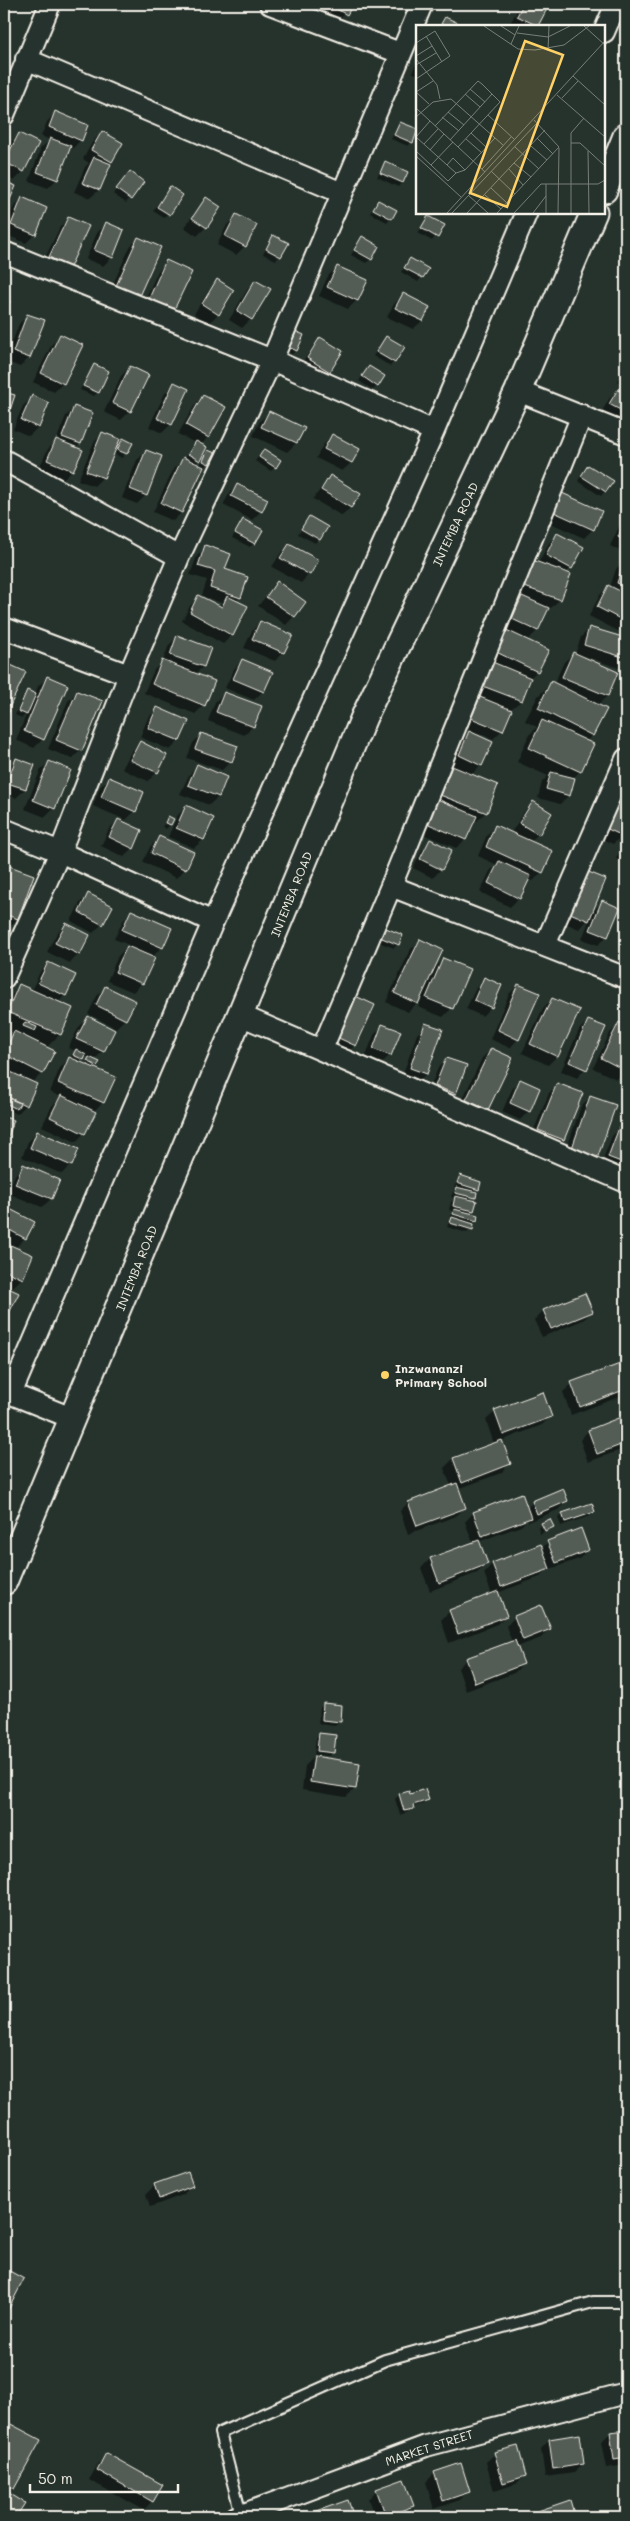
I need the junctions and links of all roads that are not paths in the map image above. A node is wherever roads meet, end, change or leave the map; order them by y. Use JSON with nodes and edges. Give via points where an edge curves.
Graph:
{"nodes":[{"id":1,"x":50,"y":4,"type":"edge"},
{"id":2,"x":270,"y":4,"type":"edge"},
{"id":3,"x":422,"y":4,"type":"edge"},
{"id":4,"x":616,"y":4,"type":"edge"},
{"id":5,"x":605,"y":30,"type":"edge"},
{"id":6,"x":400,"y":53,"type":"junction"},
{"id":7,"x":26,"y":59,"type":"junction"},
{"id":8,"x":4,"y":115,"type":"edge"},
{"id":9,"x":626,"y":136,"type":"edge"},
{"id":10,"x":605,"y":188,"type":"edge"},
{"id":11,"x":342,"y":193,"type":"junction"},
{"id":12,"x":526,"y":214,"type":"edge"},
{"id":13,"x":593,"y":214,"type":"edge"},
{"id":14,"x":4,"y":252,"type":"edge"},
{"id":15,"x":272,"y":360,"type":"junction"},
{"id":16,"x":518,"y":392,"type":"junction"},
{"id":17,"x":582,"y":415,"type":"junction"},
{"id":18,"x":434,"y":431,"type":"junction"},
{"id":19,"x":626,"y":434,"type":"edge"},
{"id":20,"x":4,"y":460,"type":"edge"},
{"id":21,"x":179,"y":557,"type":"junction"},
{"id":22,"x":4,"y":628,"type":"edge"},
{"id":23,"x":129,"y":675,"type":"junction"},
{"id":24,"x":626,"y":760,"type":"edge"},
{"id":25,"x":4,"y":829,"type":"edge"},
{"id":26,"x":60,"y":852,"type":"junction"},
{"id":27,"x":391,"y":886,"type":"junction"},
{"id":28,"x":214,"y":922,"type":"junction"},
{"id":29,"x":545,"y":944,"type":"junction"},
{"id":30,"x":4,"y":978,"type":"edge"},
{"id":31,"x":626,"y":978,"type":"edge"},
{"id":32,"x":240,"y":1015,"type":"junction"},
{"id":33,"x":322,"y":1049,"type":"junction"},
{"id":34,"x":626,"y":1182,"type":"edge"},
{"id":35,"x":7,"y":1393,"type":"edge"},
{"id":36,"x":74,"y":1419,"type":"junction"},
{"id":37,"x":4,"y":1582,"type":"edge"},
{"id":38,"x":626,"y":2302,"type":"edge"},
{"id":39,"x":626,"y":2392,"type":"edge"},
{"id":40,"x":240,"y":2516,"type":"edge"}],
"edges":[{"from":1,"to":7,"type":"street"},
{"from":2,"to":6,"type":"street"},
{"from":3,"to":6,"type":"street"},
{"from":4,"to":5,"type":"street"},
{"from":6,"to":11,"type":"street"},
{"from":7,"to":8,"type":"street"},
{"from":7,"to":11,"type":"street"},
{"from":9,"to":10,"type":"street"},
{"from":11,"to":15,"type":"street"},
{"from":12,"to":18,"type":"street"},
{"from":13,"to":16,"type":"street","name":"INTEMBA ROAD"},
{"from":14,"to":15,"type":"street"},
{"from":15,"to":18,"type":"street"},
{"from":15,"to":21,"type":"street"},
{"from":16,"to":17,"type":"street"},
{"from":16,"to":32,"type":"street","name":"INTEMBA ROAD","via":[[364,717]]},
{"from":17,"to":19,"type":"street"},
{"from":17,"to":27,"type":"street"},
{"from":18,"to":28,"type":"street"},
{"from":20,"to":21,"type":"street"},
{"from":21,"to":23,"type":"street"},
{"from":22,"to":23,"type":"street"},
{"from":23,"to":26,"type":"street"},
{"from":24,"to":29,"type":"street"},
{"from":25,"to":26,"type":"street"},
{"from":26,"to":28,"type":"street"},
{"from":26,"to":30,"type":"street"},
{"from":27,"to":29,"type":"street"},
{"from":27,"to":33,"type":"street"},
{"from":28,"to":35,"type":"street"},
{"from":29,"to":31,"type":"street"},
{"from":32,"to":33,"type":"street"},
{"from":32,"to":36,"type":"street","name":"INTEMBA ROAD"},
{"from":33,"to":34,"type":"street"},
{"from":35,"to":36,"type":"street"},
{"from":36,"to":37,"type":"street","name":"INTEMBA ROAD"},
{"from":38,"to":40,"type":"lane","via":[[593,2302],[385,2360],[220,2433]]},
{"from":39,"to":40,"type":"street","name":"MARKET STREET","via":[[426,2446]]}]}
